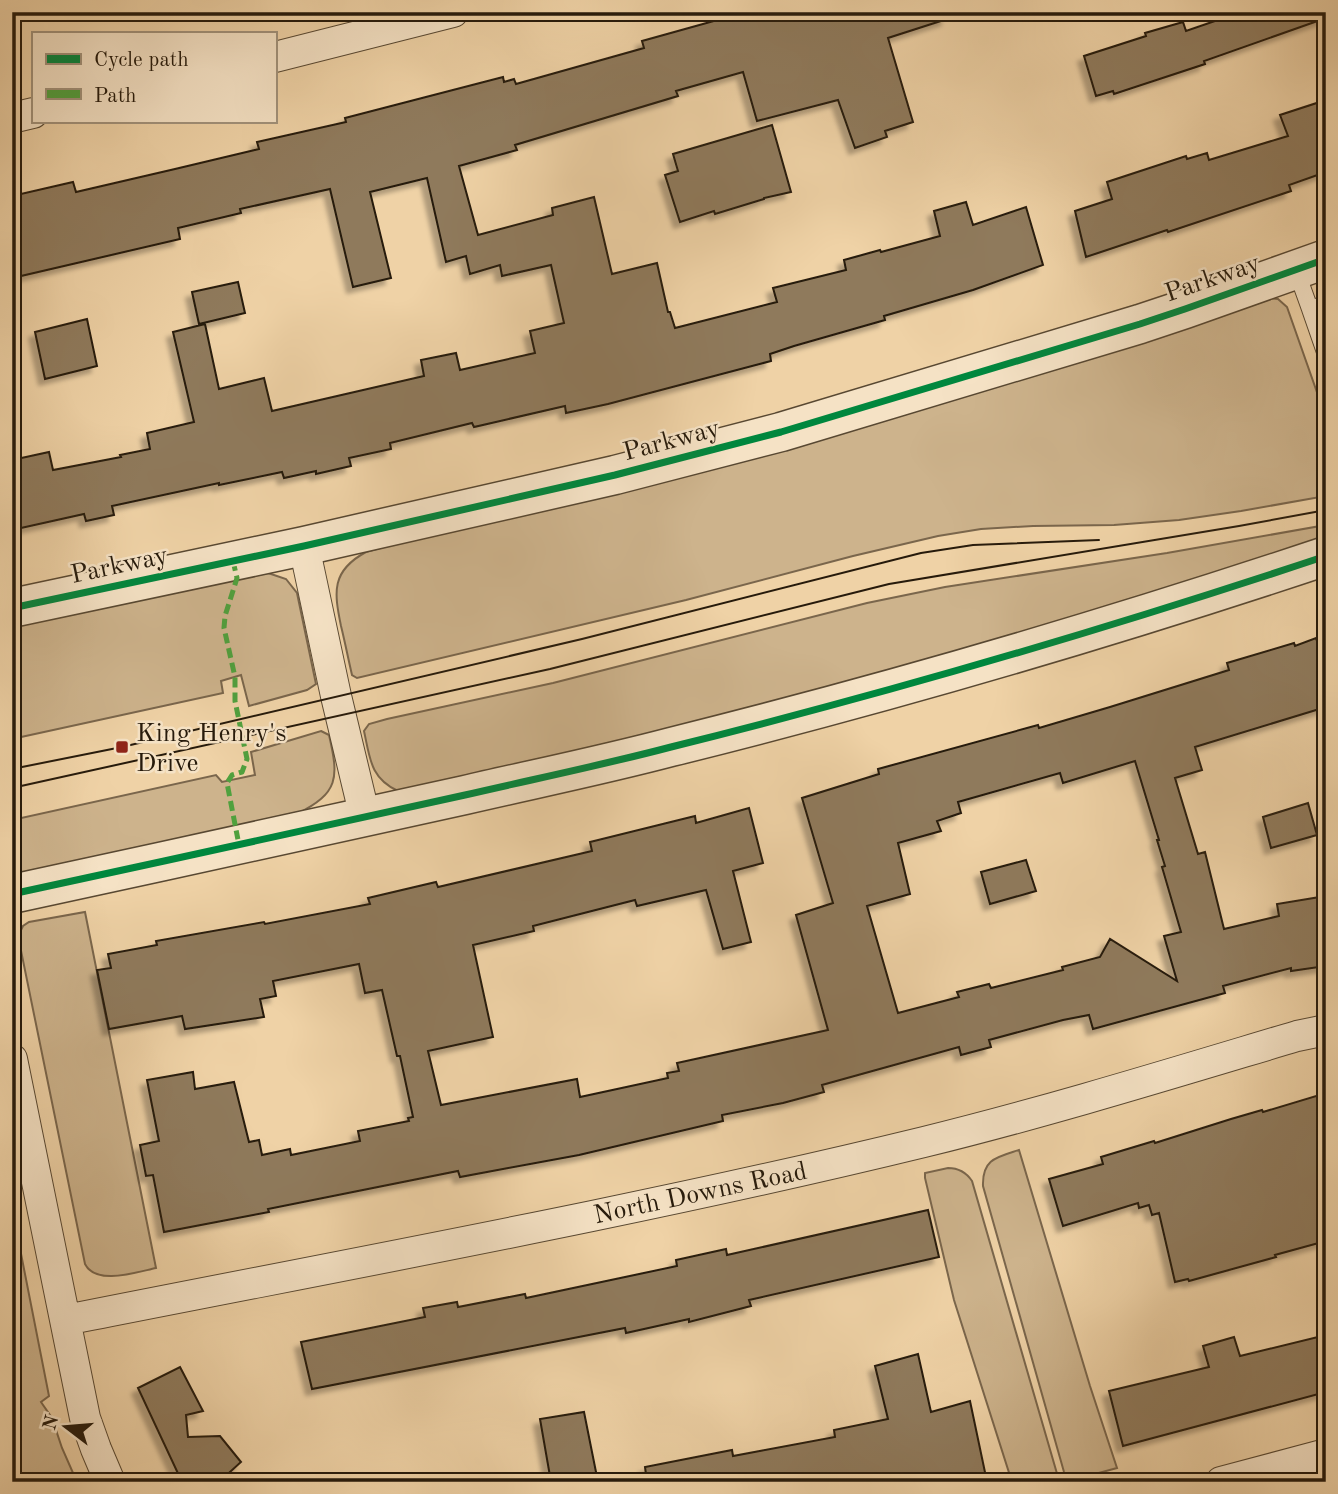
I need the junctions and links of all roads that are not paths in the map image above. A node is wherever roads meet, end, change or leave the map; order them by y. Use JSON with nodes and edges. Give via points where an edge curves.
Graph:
{"nodes":[{"id":1,"x":453,"y":12,"type":"edge"},
{"id":2,"x":369,"y":23,"type":"edge"},
{"id":3,"x":276,"y":57,"type":"edge"},
{"id":4,"x":32,"y":113,"type":"edge"},
{"id":5,"x":12,"y":118,"type":"edge"},
{"id":6,"x":1311,"y":265,"type":"edge"},
{"id":7,"x":1318,"y":307,"type":"edge"},
{"id":8,"x":1326,"y":355,"type":"edge"},
{"id":9,"x":304,"y":546,"type":"junction"},
{"id":10,"x":1326,"y":556,"type":"edge"},
{"id":11,"x":12,"y":608,"type":"edge"},
{"id":12,"x":365,"y":817,"type":"junction"},
{"id":13,"x":12,"y":894,"type":"edge"},
{"id":14,"x":1326,"y":1030,"type":"edge"},
{"id":15,"x":12,"y":1059,"type":"edge"},
{"id":16,"x":66,"y":1320,"type":"junction"},
{"id":17,"x":1326,"y":1454,"type":"edge"},
{"id":18,"x":110,"y":1482,"type":"edge"},
{"id":19,"x":1221,"y":1482,"type":"edge"}],
"edges":[{"from":1,"to":2,"type":"street"},
{"from":2,"to":3,"type":"street"},
{"from":4,"to":5,"type":"street"},
{"from":6,"to":7,"type":"lane"},
{"from":6,"to":9,"type":"street","name":"Parkway","via":[[1184,310],[781,432]]},
{"from":7,"to":8,"type":"lane"},
{"from":9,"to":11,"type":"street","name":"Parkway"},
{"from":9,"to":12,"type":"street"},
{"from":10,"to":12,"type":"street","via":[[870,696],[668,748]]},
{"from":12,"to":13,"type":"street"},
{"from":14,"to":16,"type":"street","name":"North Downs Road","via":[[894,1149],[666,1201]]},
{"from":15,"to":16,"type":"street"},
{"from":16,"to":18,"type":"street","via":[[85,1418]]},
{"from":17,"to":19,"type":"street"}]}
